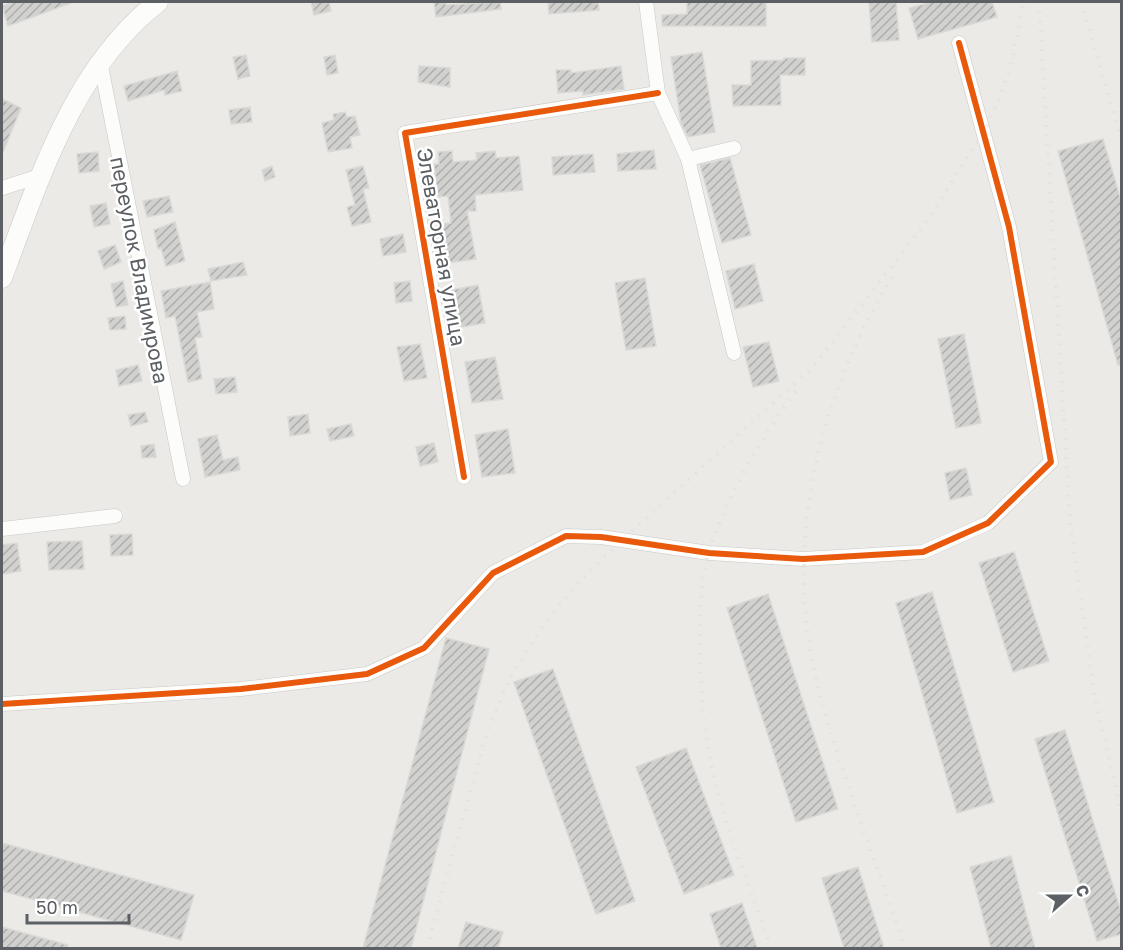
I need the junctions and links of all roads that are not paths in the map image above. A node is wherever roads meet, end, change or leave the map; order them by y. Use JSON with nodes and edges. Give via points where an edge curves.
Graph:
{"nodes":[{"id":1,"x":159,"y":2,"type":"edge"},
{"id":2,"x":646,"y":2,"type":"edge"},
{"id":3,"x":958,"y":43,"type":"dead end"},
{"id":4,"x":100,"y":61,"type":"junction"},
{"id":5,"x":658,"y":93,"type":"junction"},
{"id":6,"x":734,"y":148,"type":"dead end"},
{"id":7,"x":688,"y":159,"type":"junction"},
{"id":8,"x":40,"y":176,"type":"junction"},
{"id":9,"x":2,"y":189,"type":"edge"},
{"id":10,"x":2,"y":278,"type":"edge"},
{"id":11,"x":734,"y":353,"type":"dead end"},
{"id":12,"x":464,"y":477,"type":"dead end"},
{"id":13,"x":183,"y":479,"type":"dead end"},
{"id":14,"x":115,"y":516,"type":"dead end"},
{"id":15,"x":2,"y":529,"type":"edge"},
{"id":16,"x":2,"y":704,"type":"edge"}],
"edges":[{"from":1,"to":4,"type":"main road"},
{"from":2,"to":5,"type":"street"},
{"from":3,"to":16,"type":"street","via":[[1009,227],[1051,462],[988,523],[922,552],[803,558],[708,553],[601,537],[566,536],[493,573],[424,648],[367,674],[241,689]]},
{"from":4,"to":8,"type":"main road"},
{"from":4,"to":13,"type":"street","name":"переулок Владимрова"},
{"from":5,"to":7,"type":"street"},
{"from":5,"to":12,"type":"street","name":"Элеваторная улица","via":[[405,133]]},
{"from":6,"to":7,"type":"street"},
{"from":7,"to":11,"type":"street"},
{"from":8,"to":9,"type":"street"},
{"from":8,"to":10,"type":"main road"},
{"from":14,"to":15,"type":"street"}]}
